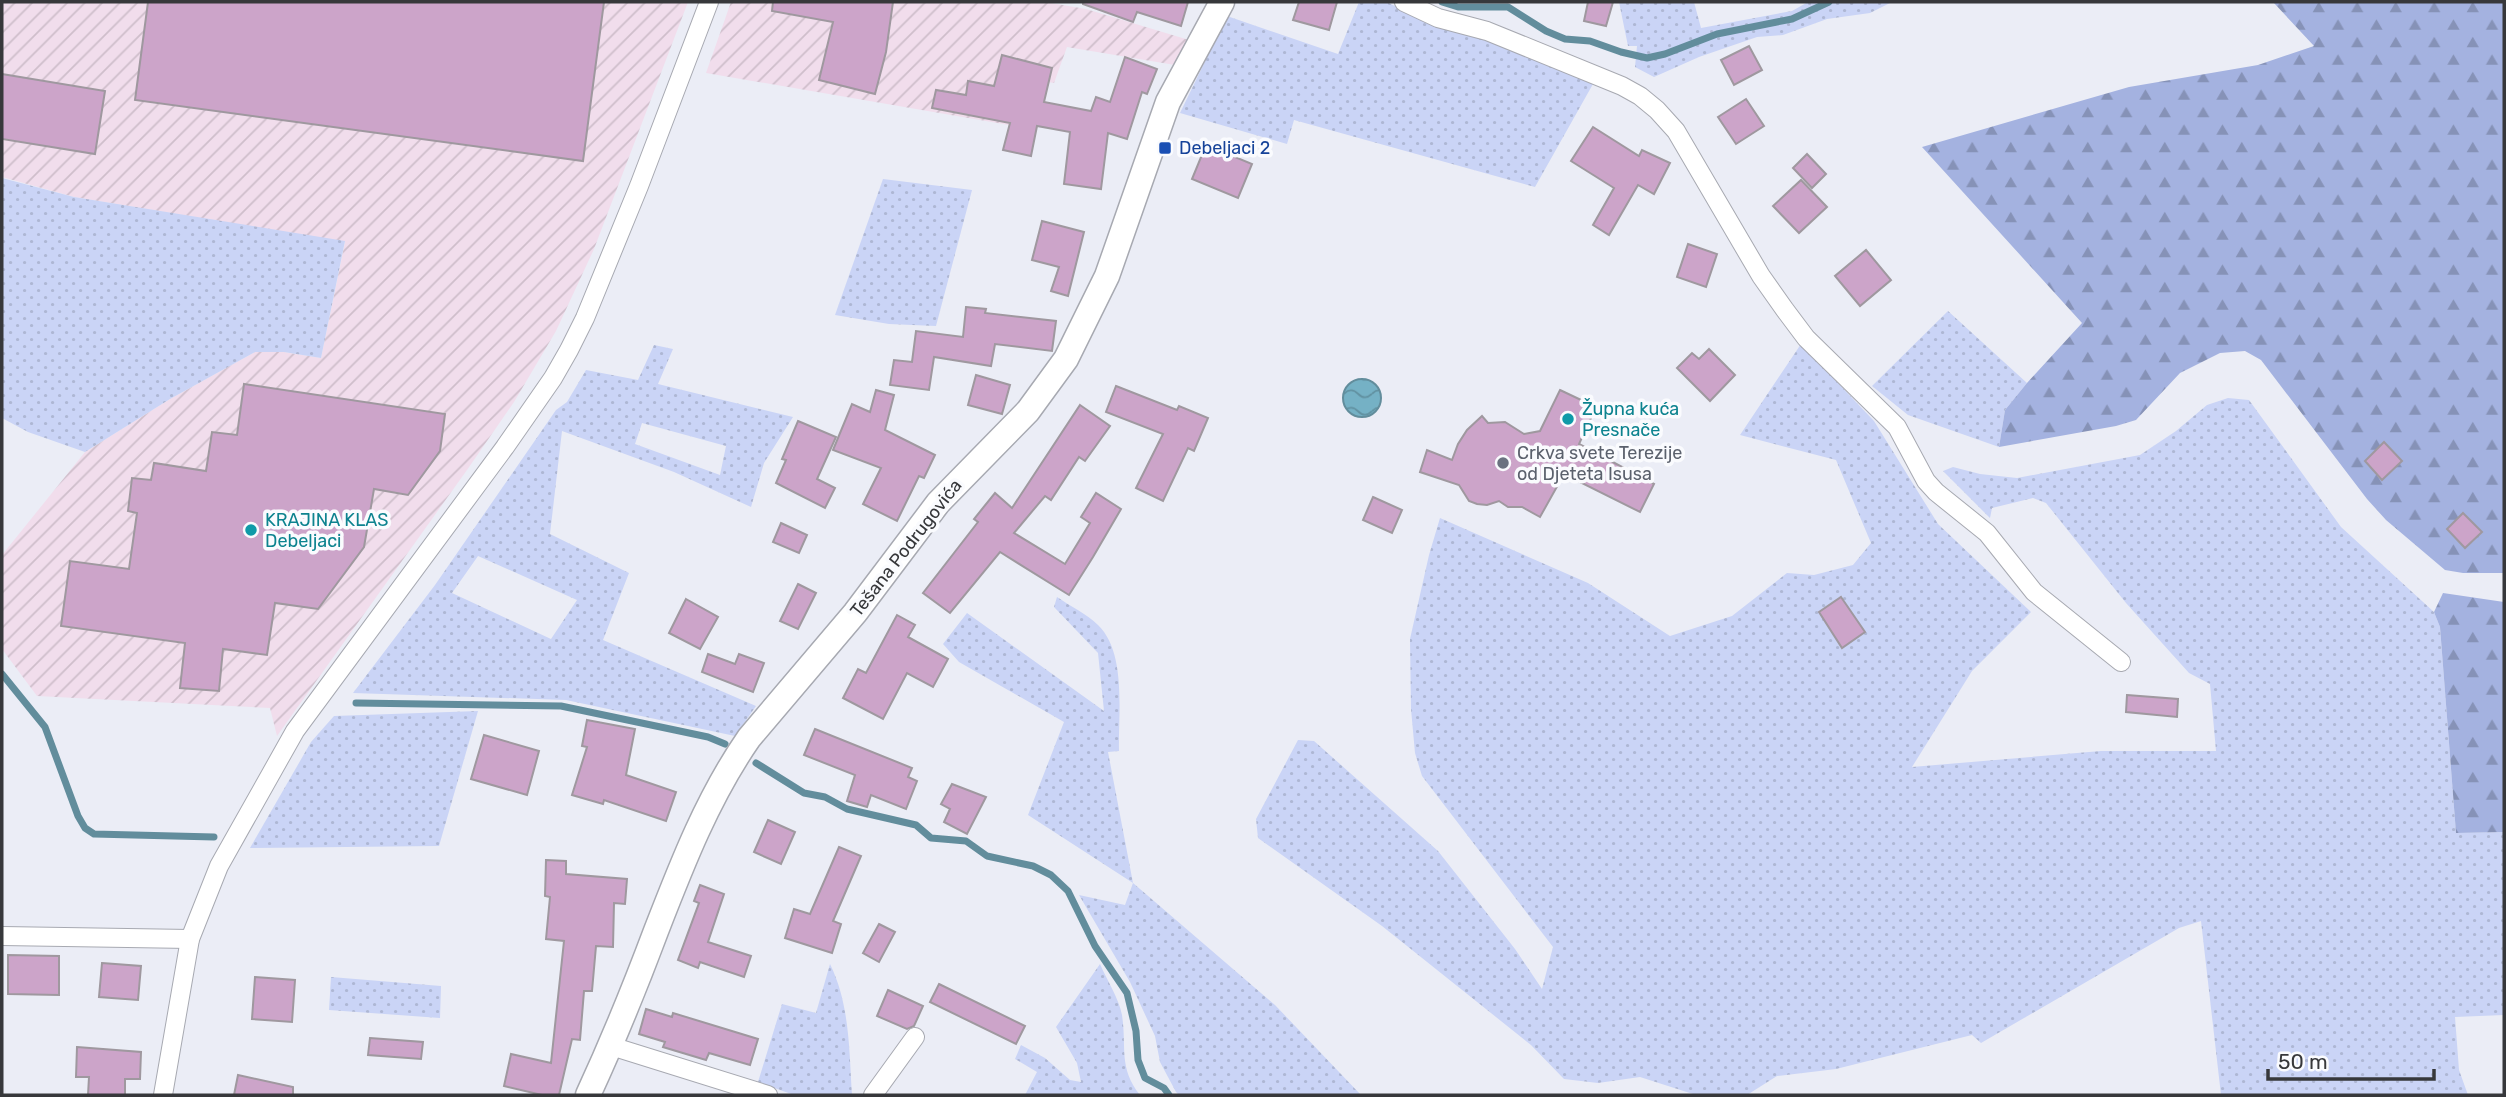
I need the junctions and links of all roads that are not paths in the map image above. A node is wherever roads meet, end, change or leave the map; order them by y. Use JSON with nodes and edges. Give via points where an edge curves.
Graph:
{"nodes":[{"id":1,"x":709,"y":2,"type":"edge"},
{"id":2,"x":1222,"y":2,"type":"edge"},
{"id":3,"x":1404,"y":2,"type":"edge"},
{"id":4,"x":2121,"y":662,"type":"dead end"},
{"id":5,"x":2,"y":936,"type":"edge"},
{"id":6,"x":190,"y":939,"type":"junction"},
{"id":7,"x":915,"y":1037,"type":"dead end"},
{"id":8,"x":611,"y":1046,"type":"junction"},
{"id":9,"x":163,"y":1095,"type":"edge"},
{"id":10,"x":588,"y":1095,"type":"edge"},
{"id":11,"x":768,"y":1095,"type":"edge"},
{"id":12,"x":873,"y":1095,"type":"edge"}],
"edges":[{"from":1,"to":6,"type":"street","via":[[639,186],[569,350],[505,447],[295,731],[219,866]]},
{"from":2,"to":8,"type":"street","name":"Tešana Podrugovića","via":[[1168,102],[1107,276],[1066,359],[1028,411],[938,503],[861,606],[734,760],[681,867]]},
{"from":3,"to":4,"type":"street","via":[[1622,86],[1657,110],[1676,131],[1785,310],[1806,338],[1897,427],[1926,481],[1987,533],[2034,592]]},
{"from":5,"to":6,"type":"street"},
{"from":6,"to":9,"type":"street"},
{"from":7,"to":12,"type":"street"},
{"from":8,"to":10,"type":"street","name":"Tešana Podrugovića"},
{"from":8,"to":11,"type":"street"}]}
